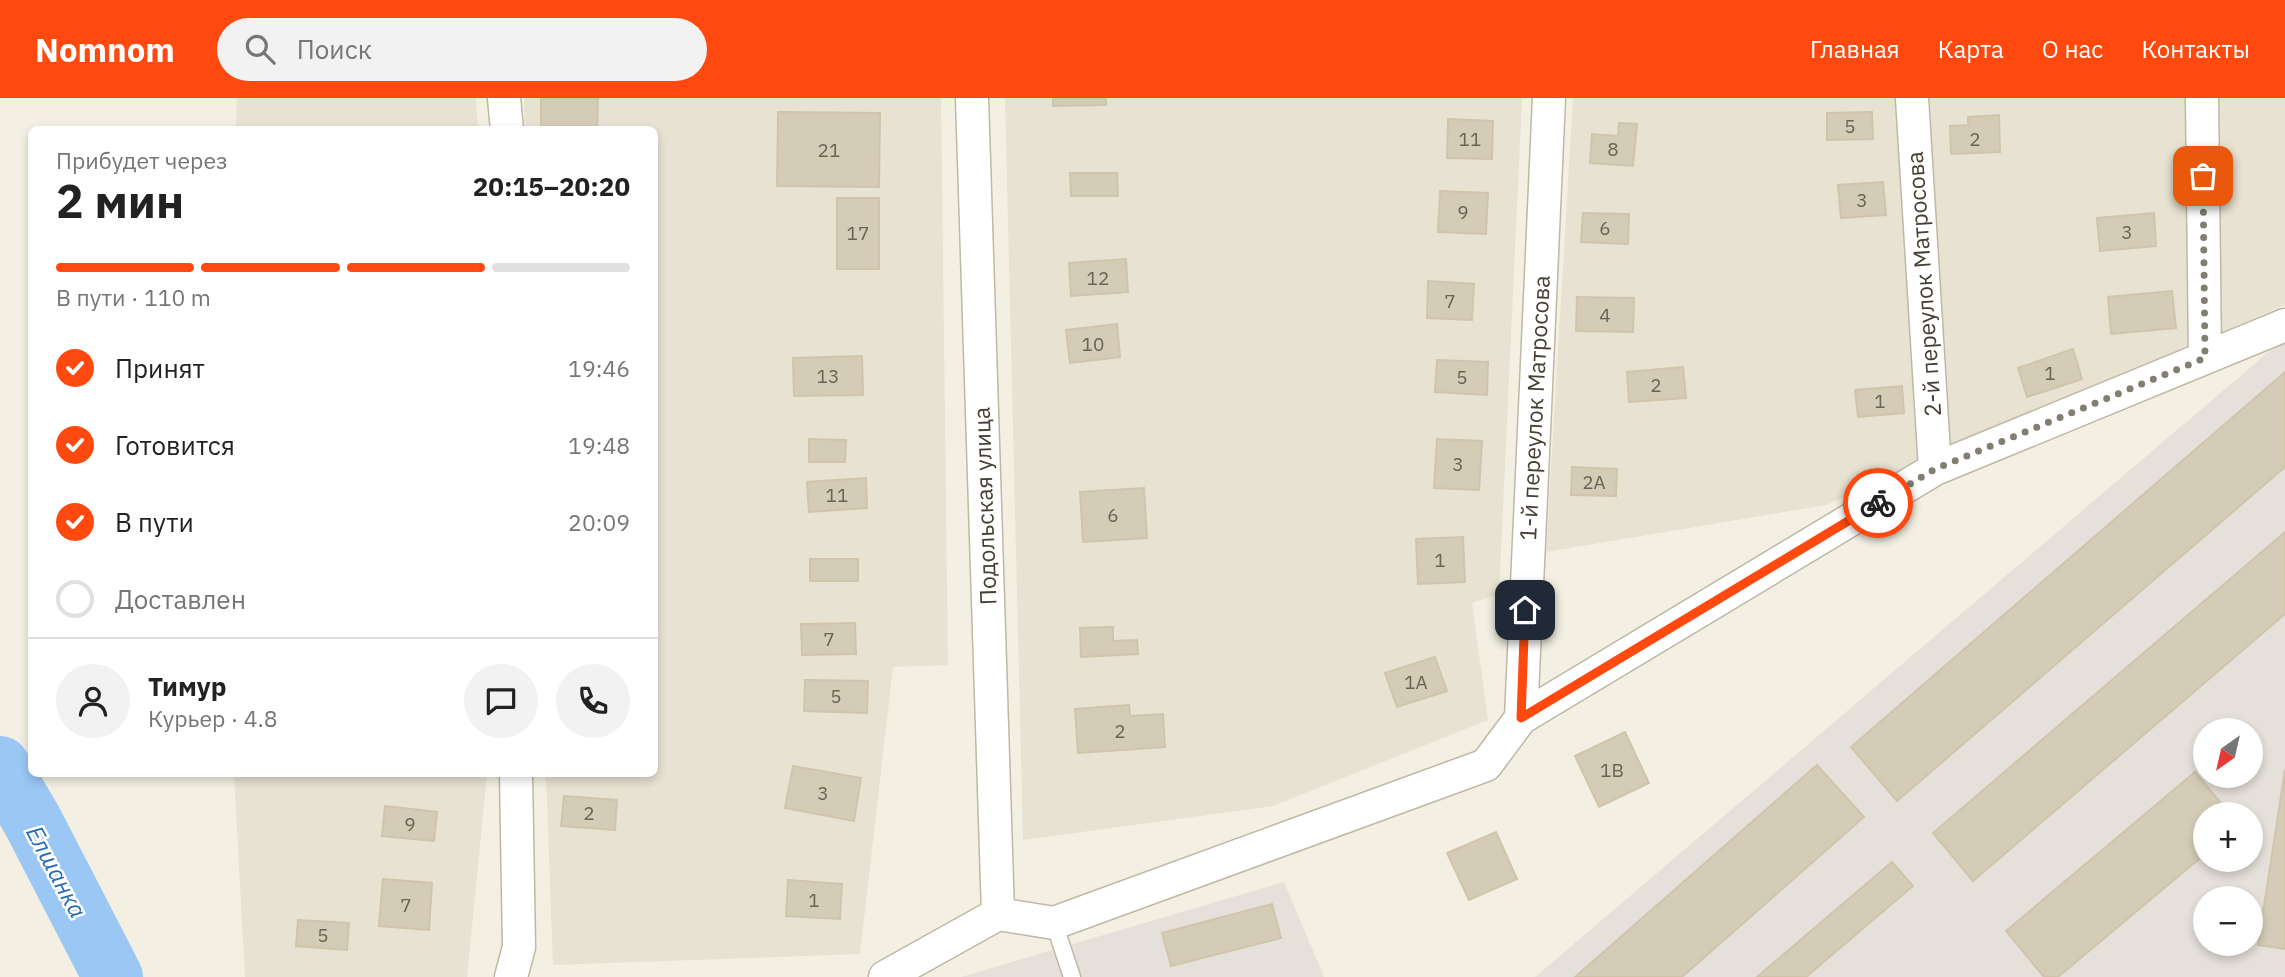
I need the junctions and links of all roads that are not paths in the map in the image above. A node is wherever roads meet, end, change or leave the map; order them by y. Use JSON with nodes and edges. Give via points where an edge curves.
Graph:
{"nodes":[{"id":1,"x":504,"y":98,"type":"edge"},
{"id":2,"x":971,"y":98,"type":"edge"},
{"id":3,"x":1549,"y":98,"type":"edge"},
{"id":4,"x":1912,"y":98,"type":"edge"},
{"id":5,"x":2202,"y":98,"type":"edge"},
{"id":6,"x":507,"y":126,"type":"edge"},
{"id":7,"x":2285,"y":325,"type":"edge"},
{"id":8,"x":2205,"y":358,"type":"junction"},
{"id":9,"x":1935,"y":469,"type":"junction"},
{"id":10,"x":1521,"y":718,"type":"junction"},
{"id":11,"x":516,"y":777,"type":"edge"},
{"id":12,"x":998,"y":914,"type":"junction"},
{"id":13,"x":1054,"y":923,"type":"junction"},
{"id":14,"x":511,"y":977,"type":"edge"},
{"id":15,"x":886,"y":977,"type":"edge"},
{"id":16,"x":1072,"y":977,"type":"edge"}],
"edges":[{"from":1,"to":6,"type":"street"},
{"from":2,"to":12,"type":"street","name":"Подольская улица"},
{"from":3,"to":10,"type":"street","name":"1-й переулок Матросова"},
{"from":4,"to":9,"type":"street","name":"2-й переулок Матросова"},
{"from":5,"to":8,"type":"street"},
{"from":7,"to":8,"type":"street"},
{"from":8,"to":9,"type":"street"},
{"from":9,"to":10,"type":"street"},
{"from":10,"to":13,"type":"street","via":[[1486,765]]},
{"from":11,"to":14,"type":"street","via":[[519,947]]},
{"from":12,"to":13,"type":"street"},
{"from":12,"to":15,"type":"street"},
{"from":13,"to":16,"type":"lane"}]}
